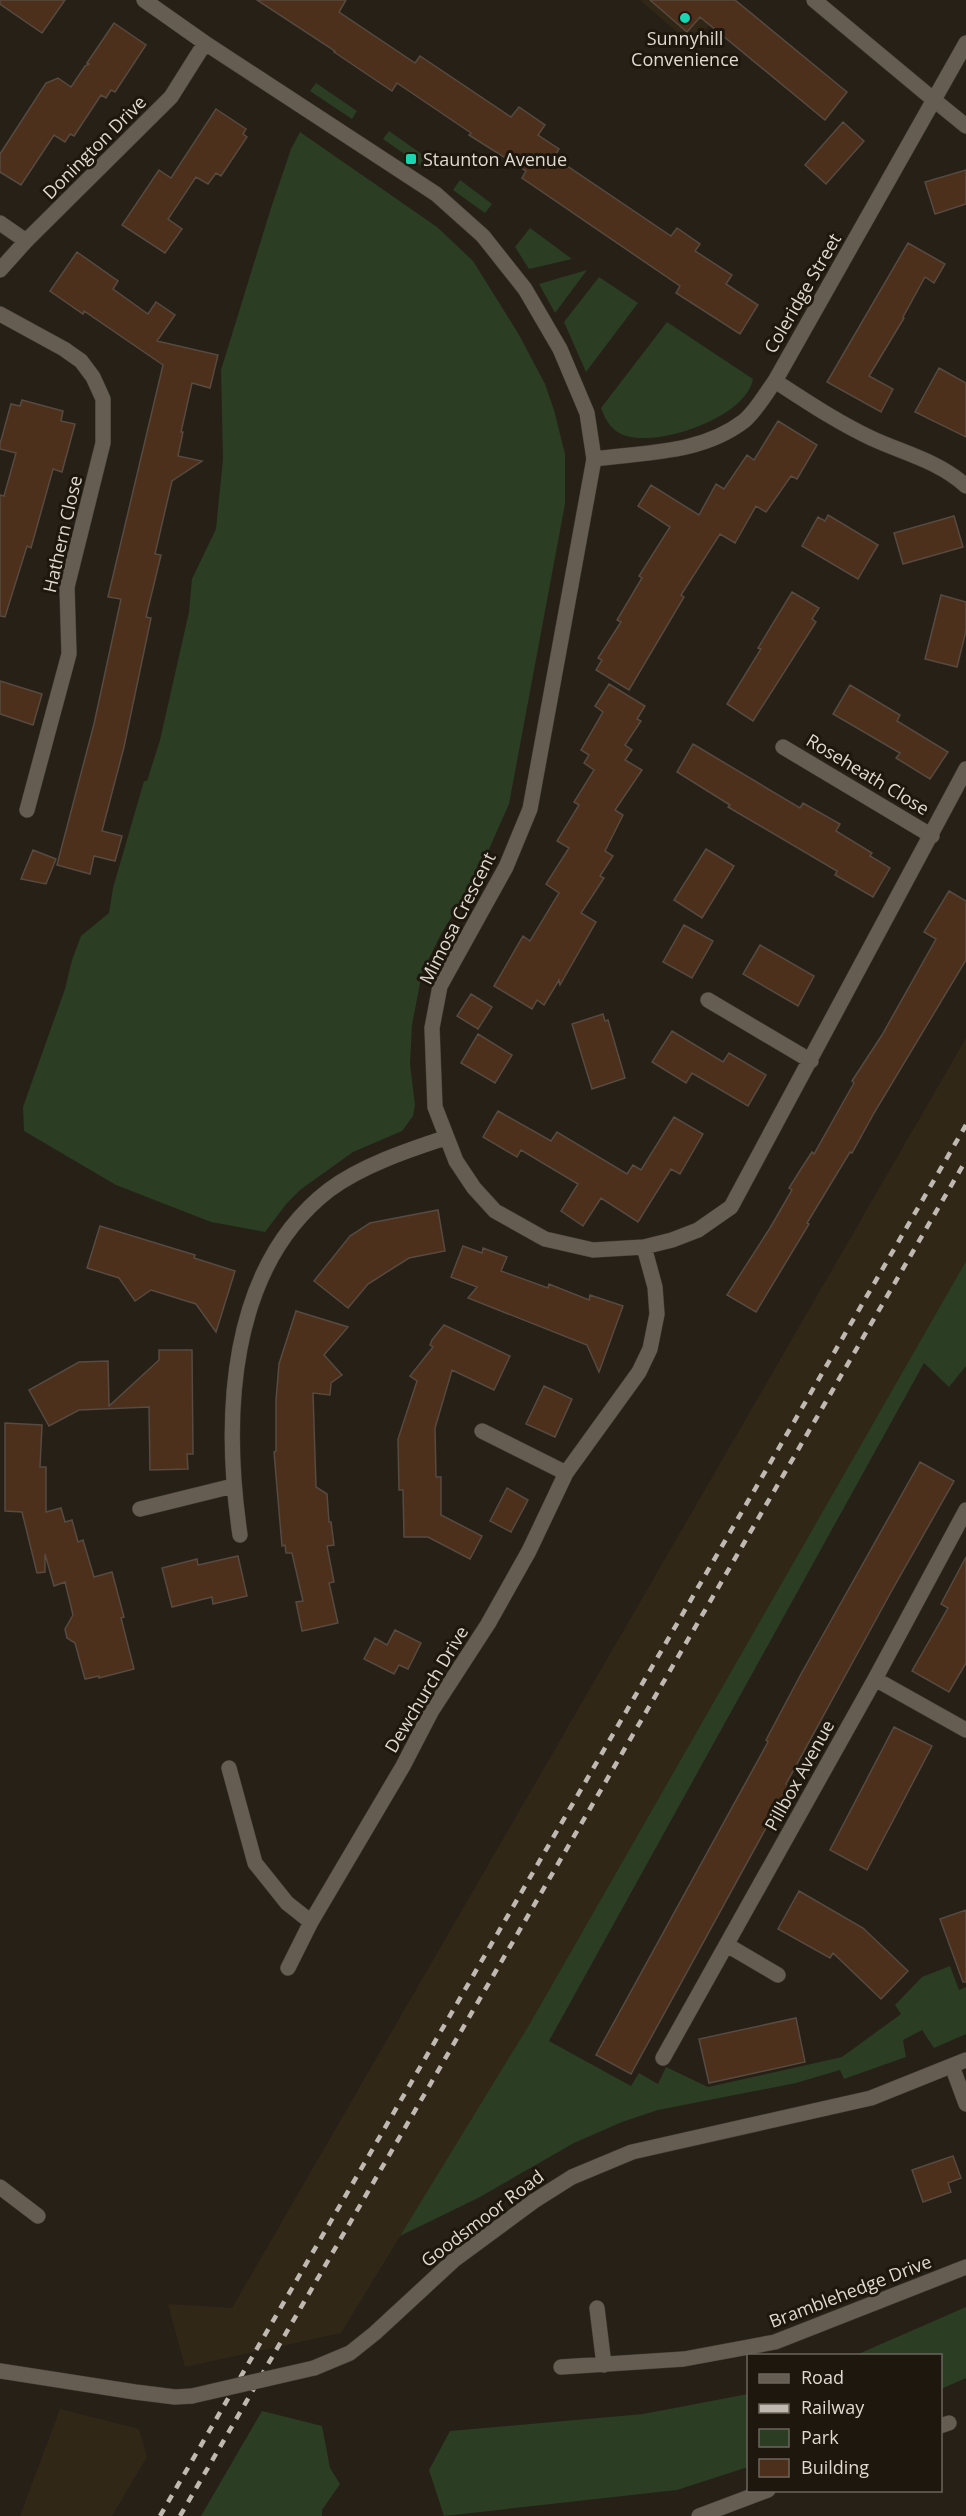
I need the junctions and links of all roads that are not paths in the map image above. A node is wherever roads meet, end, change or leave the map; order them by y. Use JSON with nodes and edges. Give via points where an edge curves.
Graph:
{"nodes":[{"id":1,"x":814,"y":0,"type":"edge"},
{"id":2,"x":148,"y":1,"type":"edge"},
{"id":3,"x":204,"y":43,"type":"junction"},
{"id":4,"x":966,"y":44,"type":"edge"},
{"id":5,"x":934,"y":100,"type":"junction"},
{"id":6,"x":966,"y":126,"type":"edge"},
{"id":7,"x":0,"y":223,"type":"edge"},
{"id":8,"x":26,"y":241,"type":"junction"},
{"id":9,"x":0,"y":270,"type":"edge"},
{"id":10,"x":0,"y":314,"type":"edge"},
{"id":11,"x":775,"y":381,"type":"junction"},
{"id":12,"x":594,"y":459,"type":"junction"},
{"id":13,"x":966,"y":486,"type":"edge"},
{"id":14,"x":783,"y":747,"type":"dead end"},
{"id":15,"x":966,"y":769,"type":"edge"},
{"id":16,"x":27,"y":810,"type":"dead end"},
{"id":17,"x":932,"y":836,"type":"junction"},
{"id":18,"x":708,"y":1000,"type":"dead end"},
{"id":19,"x":811,"y":1061,"type":"junction"},
{"id":20,"x":445,"y":1138,"type":"junction"},
{"id":21,"x":644,"y":1247,"type":"junction"},
{"id":22,"x":482,"y":1431,"type":"dead end"},
{"id":23,"x":566,"y":1473,"type":"junction"},
{"id":24,"x":233,"y":1486,"type":"junction"},
{"id":25,"x":140,"y":1509,"type":"dead end"},
{"id":26,"x":966,"y":1510,"type":"edge"},
{"id":27,"x":240,"y":1535,"type":"dead end"},
{"id":28,"x":875,"y":1679,"type":"junction"},
{"id":29,"x":966,"y":1730,"type":"edge"},
{"id":30,"x":229,"y":1768,"type":"dead end"},
{"id":31,"x":311,"y":1922,"type":"junction"},
{"id":32,"x":727,"y":1945,"type":"junction"},
{"id":33,"x":288,"y":1968,"type":"dead end"},
{"id":34,"x":778,"y":1976,"type":"dead end"},
{"id":35,"x":663,"y":2058,"type":"dead end"},
{"id":36,"x":959,"y":2063,"type":"edge"},
{"id":37,"x":966,"y":2104,"type":"edge"},
{"id":38,"x":0,"y":2187,"type":"edge"},
{"id":39,"x":38,"y":2217,"type":"dead end"},
{"id":40,"x":966,"y":2267,"type":"edge"},
{"id":41,"x":597,"y":2308,"type":"dead end"},
{"id":42,"x":604,"y":2364,"type":"junction"},
{"id":43,"x":561,"y":2367,"type":"dead end"},
{"id":44,"x":0,"y":2371,"type":"edge"},
{"id":45,"x":763,"y":2492,"type":"edge"},
{"id":46,"x":699,"y":2516,"type":"edge"}],
"edges":[{"from":1,"to":5,"type":"street"},
{"from":2,"to":3,"type":"street"},
{"from":3,"to":8,"type":"street","name":"Donington Drive","via":[[171,97]]},
{"from":3,"to":12,"type":"street","via":[[436,194],[483,236],[525,289],[560,349],[587,412]]},
{"from":4,"to":5,"type":"street","name":"Coleridge Street"},
{"from":5,"to":6,"type":"street"},
{"from":5,"to":11,"type":"street","name":"Coleridge Street"},
{"from":7,"to":8,"type":"street"},
{"from":8,"to":9,"type":"street","name":"Donington Drive"},
{"from":10,"to":16,"type":"street","name":"Hathern Close","via":[[81,361],[103,399],[103,443],[67,587],[69,654]]},
{"from":11,"to":12,"type":"street","name":"Coleridge Street","via":[[745,420],[718,437],[667,451]]},
{"from":11,"to":13,"type":"street","via":[[840,422],[945,469]]},
{"from":12,"to":20,"type":"street","name":"Mimosa Crescent","via":[[530,809],[506,867],[440,987],[432,1028],[433,1076],[435,1107]]},
{"from":14,"to":17,"type":"street","name":"Roseheath Close"},
{"from":15,"to":17,"type":"street","name":"Mimosa Crescent"},
{"from":17,"to":19,"type":"street","name":"Mimosa Crescent"},
{"from":18,"to":19,"type":"street"},
{"from":19,"to":21,"type":"street","name":"Mimosa Crescent","via":[[731,1207],[698,1230]]},
{"from":20,"to":21,"type":"street","name":"Mimosa Crescent","via":[[474,1188],[495,1211],[515,1224],[545,1239],[593,1250]]},
{"from":20,"to":24,"type":"street","via":[[376,1164],[331,1189],[287,1235],[255,1290],[238,1357],[231,1440]]},
{"from":21,"to":23,"type":"street","name":"Dewchurch Drive","via":[[655,1287],[657,1314],[650,1349],[639,1372]]},
{"from":22,"to":23,"type":"street"},
{"from":23,"to":31,"type":"street","name":"Dewchurch Drive","via":[[488,1624],[431,1712]]},
{"from":24,"to":25,"type":"street"},
{"from":24,"to":27,"type":"street"},
{"from":26,"to":28,"type":"street","name":"Pillbox Avenue"},
{"from":28,"to":29,"type":"street"},
{"from":28,"to":32,"type":"street","name":"Pillbox Avenue"},
{"from":30,"to":31,"type":"street","via":[[255,1863],[287,1903]]},
{"from":31,"to":33,"type":"street","name":"Dewchurch Drive"},
{"from":32,"to":34,"type":"street"},
{"from":32,"to":35,"type":"street","name":"Pillbox Avenue"},
{"from":36,"to":37,"type":"street"},
{"from":36,"to":44,"type":"street","name":"Goodsmoor Road","bridge":true,"via":[[871,2098],[632,2152],[572,2177],[454,2260],[350,2353],[315,2368],[174,2397]]},
{"from":38,"to":39,"type":"street"},
{"from":40,"to":42,"type":"street","name":"Bramblehedge Drive","via":[[775,2342],[684,2359]]},
{"from":41,"to":42,"type":"street"},
{"from":42,"to":43,"type":"street","name":"Bramblehedge Drive"},
{"from":45,"to":46,"type":"street"}]}
